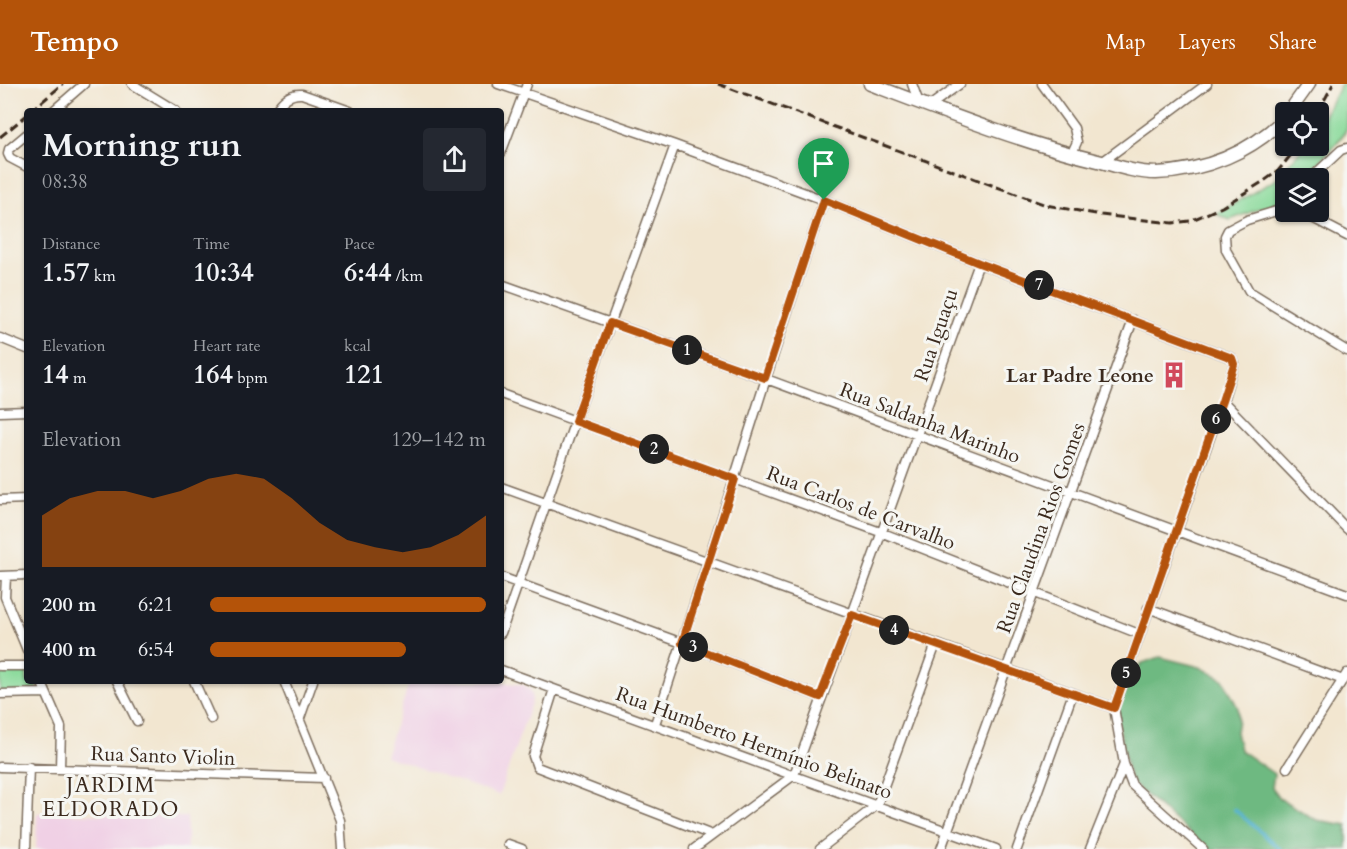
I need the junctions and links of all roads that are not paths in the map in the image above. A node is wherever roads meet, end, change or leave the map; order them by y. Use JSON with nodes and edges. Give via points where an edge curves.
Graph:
{"nodes":[{"id":1,"x":84,"y":84,"type":"edge"},
{"id":2,"x":132,"y":84,"type":"edge"},
{"id":3,"x":498,"y":84,"type":"edge"},
{"id":4,"x":870,"y":84,"type":"edge"},
{"id":5,"x":912,"y":84,"type":"edge"},
{"id":6,"x":960,"y":84,"type":"edge"},
{"id":7,"x":1042,"y":84,"type":"edge"},
{"id":8,"x":1207,"y":84,"type":"edge"},
{"id":9,"x":1309,"y":84,"type":"edge"},
{"id":10,"x":525,"y":88,"type":"edge"},
{"id":11,"x":1296,"y":102,"type":"edge"},
{"id":12,"x":924,"y":105,"type":"junction"},
{"id":13,"x":56,"y":108,"type":"edge"},
{"id":14,"x":171,"y":108,"type":"edge"},
{"id":15,"x":277,"y":108,"type":"edge"},
{"id":16,"x":342,"y":108,"type":"edge"},
{"id":17,"x":1275,"y":127,"type":"edge"},
{"id":18,"x":24,"y":136,"type":"edge"},
{"id":19,"x":504,"y":145,"type":"edge"},
{"id":20,"x":675,"y":145,"type":"junction"},
{"id":21,"x":1347,"y":148,"type":"edge"},
{"id":22,"x":1071,"y":155,"type":"junction"},
{"id":23,"x":1102,"y":162,"type":"junction"},
{"id":24,"x":24,"y":165,"type":"edge"},
{"id":25,"x":1322,"y":168,"type":"edge"},
{"id":26,"x":824,"y":200,"type":"junction"},
{"id":27,"x":1275,"y":212,"type":"edge"},
{"id":28,"x":1320,"y":222,"type":"edge"},
{"id":29,"x":1347,"y":236,"type":"edge"},
{"id":30,"x":979,"y":263,"type":"junction"},
{"id":31,"x":504,"y":285,"type":"edge"},
{"id":32,"x":1132,"y":320,"type":"junction"},
{"id":33,"x":610,"y":323,"type":"junction"},
{"id":34,"x":0,"y":338,"type":"edge"},
{"id":35,"x":24,"y":348,"type":"edge"},
{"id":36,"x":1347,"y":351,"type":"edge"},
{"id":37,"x":765,"y":378,"type":"junction"},
{"id":38,"x":504,"y":395,"type":"edge"},
{"id":39,"x":1222,"y":401,"type":"junction"},
{"id":40,"x":24,"y":411,"type":"edge"},
{"id":41,"x":0,"y":412,"type":"edge"},
{"id":42,"x":575,"y":421,"type":"junction"},
{"id":43,"x":918,"y":436,"type":"junction"},
{"id":44,"x":735,"y":479,"type":"junction"},
{"id":45,"x":504,"y":488,"type":"edge"},
{"id":46,"x":1071,"y":493,"type":"junction"},
{"id":47,"x":24,"y":499,"type":"edge"},
{"id":48,"x":0,"y":500,"type":"edge"},
{"id":49,"x":547,"y":503,"type":"junction"},
{"id":50,"x":1347,"y":529,"type":"edge"},
{"id":51,"x":1176,"y":531,"type":"junction"},
{"id":52,"x":883,"y":533,"type":"junction"},
{"id":53,"x":710,"y":561,"type":"junction"},
{"id":54,"x":24,"y":575,"type":"edge"},
{"id":55,"x":3,"y":576,"type":"edge"},
{"id":56,"x":504,"y":577,"type":"edge"},
{"id":57,"x":519,"y":583,"type":"junction"},
{"id":58,"x":1035,"y":593,"type":"junction"},
{"id":59,"x":1347,"y":594,"type":"edge"},
{"id":60,"x":1148,"y":608,"type":"junction"},
{"id":61,"x":852,"y":615,"type":"junction"},
{"id":62,"x":504,"y":625,"type":"edge"},
{"id":63,"x":1139,"y":634,"type":"junction"},
{"id":64,"x":24,"y":643,"type":"edge"},
{"id":65,"x":682,"y":643,"type":"junction"},
{"id":66,"x":936,"y":644,"type":"junction"},
{"id":67,"x":0,"y":666,"type":"edge"},
{"id":68,"x":24,"y":666,"type":"edge"},
{"id":69,"x":1008,"y":669,"type":"junction"},
{"id":70,"x":504,"y":671,"type":"edge"},
{"id":71,"x":1345,"y":677,"type":"edge"},
{"id":72,"x":42,"y":684,"type":"edge"},
{"id":73,"x":118,"y":684,"type":"edge"},
{"id":74,"x":195,"y":684,"type":"edge"},
{"id":75,"x":285,"y":684,"type":"edge"},
{"id":76,"x":312,"y":684,"type":"edge"},
{"id":77,"x":554,"y":689,"type":"junction"},
{"id":78,"x":46,"y":693,"type":"junction"},
{"id":79,"x":1073,"y":693,"type":"junction"},
{"id":80,"x":0,"y":694,"type":"edge"},
{"id":81,"x":820,"y":697,"type":"junction"},
{"id":82,"x":1114,"y":708,"type":"junction"},
{"id":83,"x":300,"y":718,"type":"junction"},
{"id":84,"x":211,"y":719,"type":"dead end"},
{"id":85,"x":137,"y":721,"type":"dead end"},
{"id":86,"x":655,"y":724,"type":"junction"},
{"id":87,"x":1124,"y":764,"type":"junction"},
{"id":88,"x":0,"y":766,"type":"edge"},
{"id":89,"x":29,"y":767,"type":"junction"},
{"id":90,"x":60,"y":768,"type":"junction"},
{"id":91,"x":1287,"y":768,"type":"dead end"},
{"id":92,"x":794,"y":774,"type":"junction"},
{"id":93,"x":324,"y":778,"type":"junction"},
{"id":94,"x":877,"y":805,"type":"junction"},
{"id":95,"x":949,"y":831,"type":"junction"},
{"id":96,"x":712,"y":835,"type":"junction"},
{"id":97,"x":508,"y":844,"type":"dead end"},
{"id":98,"x":26,"y":849,"type":"edge"},
{"id":99,"x":342,"y":849,"type":"edge"},
{"id":100,"x":522,"y":849,"type":"edge"},
{"id":101,"x":694,"y":849,"type":"edge"},
{"id":102,"x":820,"y":849,"type":"edge"},
{"id":103,"x":941,"y":849,"type":"edge"},
{"id":104,"x":996,"y":849,"type":"edge"},
{"id":105,"x":1017,"y":849,"type":"edge"},
{"id":106,"x":1090,"y":849,"type":"edge"},
{"id":107,"x":1203,"y":849,"type":"edge"}],
"edges":[{"from":1,"to":13,"type":"street"},
{"from":2,"to":14,"type":"street"},
{"from":3,"to":10,"type":"street"},
{"from":4,"to":12,"type":"main road"},
{"from":5,"to":12,"type":"street"},
{"from":6,"to":12,"type":"street"},
{"from":7,"to":22,"type":"street","via":[[1074,128],[1077,142]]},
{"from":8,"to":23,"type":"street"},
{"from":9,"to":11,"type":"main road"},
{"from":10,"to":19,"type":"street"},
{"from":10,"to":20,"type":"street"},
{"from":12,"to":22,"type":"main road"},
{"from":15,"to":16,"type":"street","via":[[295,93]]},
{"from":17,"to":23,"type":"main road","via":[[1243,150],[1213,164],[1153,173]]},
{"from":18,"to":24,"type":"street","via":[[8,154]]},
{"from":20,"to":26,"type":"street"},
{"from":20,"to":33,"type":"street"},
{"from":21,"to":25,"type":"street"},
{"from":22,"to":23,"type":"main road"},
{"from":26,"to":30,"type":"street"},
{"from":26,"to":37,"type":"street"},
{"from":27,"to":36,"type":"street","via":[[1228,230],[1226,250],[1249,291]]},
{"from":28,"to":29,"type":"street"},
{"from":30,"to":32,"type":"street"},
{"from":30,"to":43,"type":"street","name":"Rua Iguaçu"},
{"from":31,"to":33,"type":"street","name":"Rua Saldanha Marinho"},
{"from":32,"to":39,"type":"street","via":[[1231,357]]},
{"from":32,"to":46,"type":"street","name":"Rua Claudina Rios Gomes"},
{"from":33,"to":37,"type":"street","name":"Rua Saldanha Marinho"},
{"from":33,"to":42,"type":"street"},
{"from":34,"to":35,"type":"street"},
{"from":37,"to":43,"type":"street","name":"Rua Saldanha Marinho"},
{"from":37,"to":44,"type":"street"},
{"from":38,"to":42,"type":"street","name":"Rua Carlos de Carvalho"},
{"from":39,"to":50,"type":"street"},
{"from":39,"to":51,"type":"street"},
{"from":40,"to":41,"type":"street"},
{"from":42,"to":44,"type":"street","name":"Rua Carlos de Carvalho"},
{"from":42,"to":49,"type":"street"},
{"from":43,"to":46,"type":"street","name":"Rua Saldanha Marinho"},
{"from":43,"to":52,"type":"street","name":"Rua Iguaçu"},
{"from":44,"to":52,"type":"street","name":"Rua Carlos de Carvalho"},
{"from":44,"to":53,"type":"street"},
{"from":45,"to":49,"type":"street"},
{"from":46,"to":51,"type":"street","name":"Rua Saldanha Marinho"},
{"from":46,"to":58,"type":"street","name":"Rua Claudina Rios Gomes"},
{"from":47,"to":48,"type":"street"},
{"from":49,"to":53,"type":"street"},
{"from":49,"to":57,"type":"street"},
{"from":51,"to":59,"type":"street","name":"Rua Saldanha Marinho"},
{"from":51,"to":60,"type":"street"},
{"from":52,"to":58,"type":"street","name":"Rua Carlos de Carvalho"},
{"from":52,"to":61,"type":"street","name":"Rua Iguaçu"},
{"from":53,"to":61,"type":"street"},
{"from":53,"to":65,"type":"street"},
{"from":54,"to":55,"type":"street"},
{"from":55,"to":64,"type":"street","via":[[4,597]]},
{"from":56,"to":57,"type":"street"},
{"from":57,"to":62,"type":"street"},
{"from":57,"to":65,"type":"street"},
{"from":58,"to":63,"type":"street","name":"Rua Carlos de Carvalho"},
{"from":58,"to":69,"type":"street","name":"Rua Claudina Rios Gomes"},
{"from":60,"to":63,"type":"street"},
{"from":60,"to":71,"type":"street"},
{"from":61,"to":66,"type":"street"},
{"from":61,"to":81,"type":"street","name":"Rua Iguaçu"},
{"from":63,"to":82,"type":"street"},
{"from":65,"to":81,"type":"street"},
{"from":65,"to":86,"type":"street"},
{"from":66,"to":69,"type":"street"},
{"from":66,"to":94,"type":"street"},
{"from":67,"to":68,"type":"street"},
{"from":69,"to":79,"type":"street"},
{"from":69,"to":95,"type":"street","name":"Rua Claudina Rios Gomes"},
{"from":70,"to":77,"type":"street","name":"Rua Humberto Hermínio Belinato"},
{"from":71,"to":91,"type":"street"},
{"from":72,"to":78,"type":"street"},
{"from":73,"to":85,"type":"street"},
{"from":74,"to":84,"type":"street"},
{"from":75,"to":83,"type":"street"},
{"from":76,"to":83,"type":"street"},
{"from":77,"to":86,"type":"street","name":"Rua Humberto Hermínio Belinato"},
{"from":77,"to":96,"type":"street","via":[[533,756],[537,767]]},
{"from":78,"to":80,"type":"street"},
{"from":78,"to":90,"type":"street","via":[[62,729]]},
{"from":79,"to":82,"type":"street"},
{"from":79,"to":105,"type":"street"},
{"from":81,"to":92,"type":"street","name":"Rua Iguaçu"},
{"from":82,"to":87,"type":"street"},
{"from":83,"to":93,"type":"street"},
{"from":86,"to":92,"type":"street","name":"Rua Humberto Hermínio Belinato"},
{"from":87,"to":106,"type":"street"},
{"from":87,"to":107,"type":"street","via":[[1132,785]]},
{"from":88,"to":89,"type":"street","name":"Rua Santo Violin"},
{"from":89,"to":90,"type":"street","name":"Rua Santo Violin"},
{"from":89,"to":98,"type":"street"},
{"from":90,"to":93,"type":"street","name":"Rua Santo Violin"},
{"from":92,"to":94,"type":"street","name":"Rua Humberto Hermínio Belinato"},
{"from":92,"to":96,"type":"street"},
{"from":93,"to":99,"type":"street","via":[[340,820]]},
{"from":94,"to":95,"type":"street","name":"Rua Humberto Hermínio Belinato"},
{"from":94,"to":102,"type":"street"},
{"from":95,"to":103,"type":"street","name":"Rua Claudina Rios Gomes"},
{"from":95,"to":104,"type":"street","name":"Rua Humberto Hermínio Belinato"},
{"from":96,"to":101,"type":"street"},
{"from":97,"to":100,"type":"street"}]}
